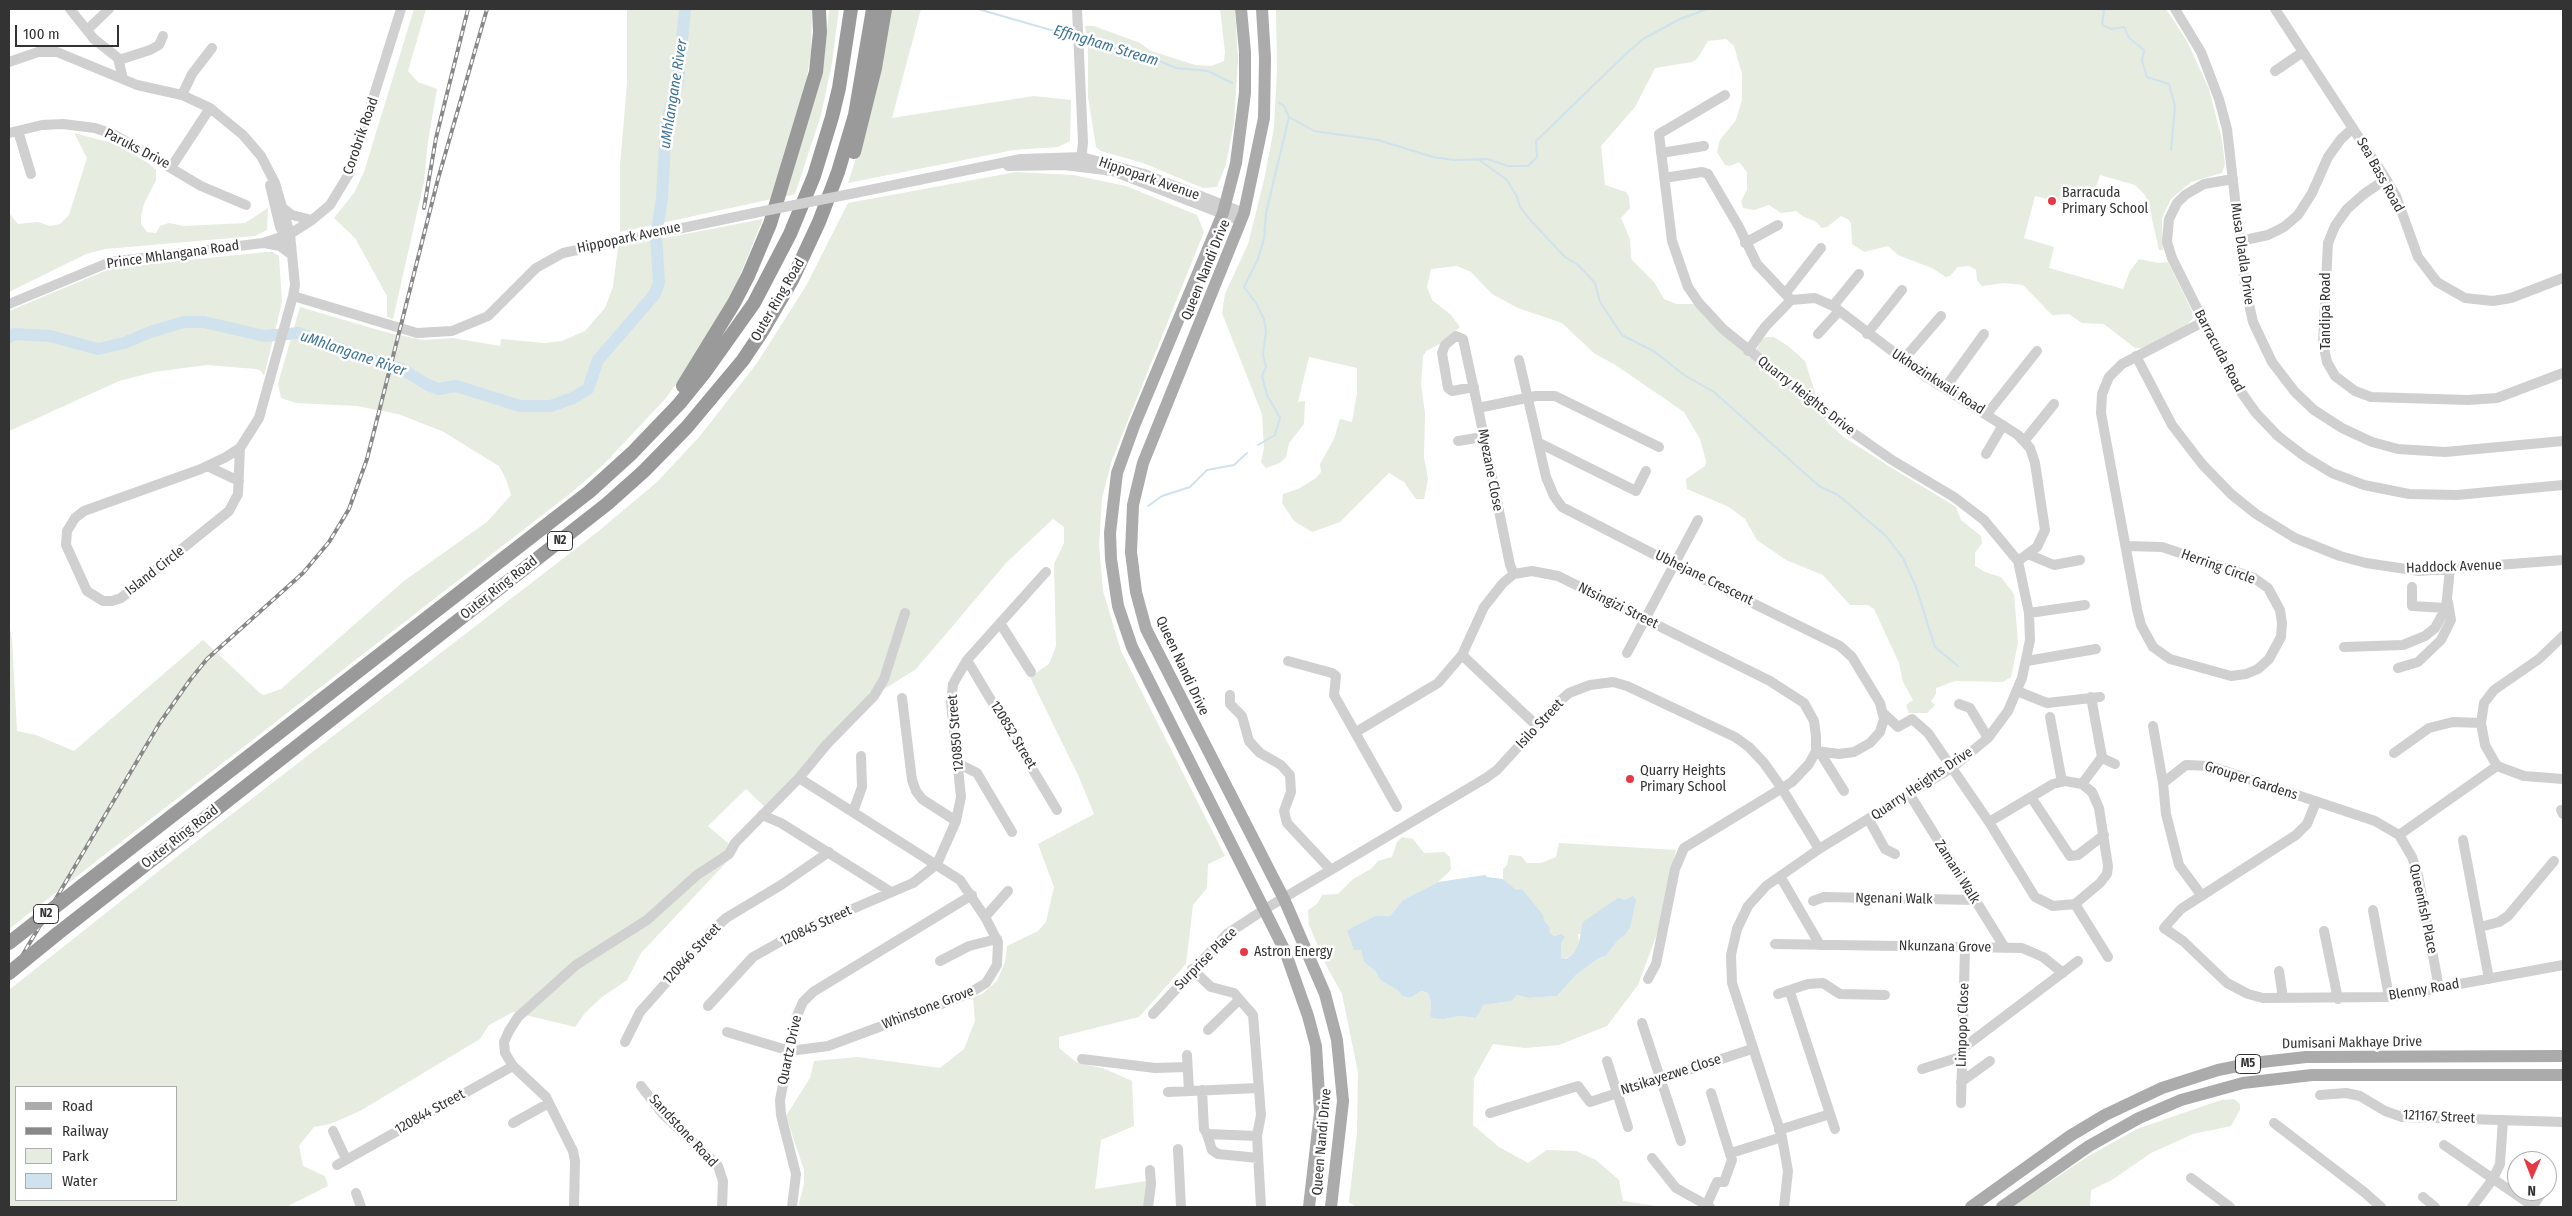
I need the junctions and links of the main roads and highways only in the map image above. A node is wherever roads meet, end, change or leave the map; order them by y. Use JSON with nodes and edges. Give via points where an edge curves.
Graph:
{"nodes":[{"id":1,"x":819,"y":9,"type":"edge"},
{"id":2,"x":851,"y":9,"type":"edge"},
{"id":3,"x":873,"y":9,"type":"edge"},
{"id":4,"x":885,"y":9,"type":"edge"},
{"id":5,"x":1241,"y":9,"type":"edge"},
{"id":6,"x":1262,"y":9,"type":"edge"},
{"id":7,"x":743,"y":360,"type":"junction"},
{"id":8,"x":649,"y":436,"type":"junction"},
{"id":9,"x":9,"y":943,"type":"edge"},
{"id":10,"x":9,"y":973,"type":"edge"},
{"id":11,"x":2563,"y":1056,"type":"edge"},
{"id":12,"x":2563,"y":1075,"type":"edge"},
{"id":13,"x":1309,"y":1207,"type":"edge"},
{"id":14,"x":1331,"y":1207,"type":"edge"},
{"id":15,"x":1971,"y":1207,"type":"edge"},
{"id":16,"x":2002,"y":1207,"type":"edge"}],
"edges":[{"from":1,"to":8,"type":"highway","via":[[816,72],[766,233],[719,331]]},
{"from":2,"to":8,"type":"highway","name":"Outer Ring Road","number":"N2","via":[[832,117],[814,176],[790,234],[758,295],[733,333],[688,394]]},
{"from":3,"to":7,"type":"highway","name":"Outer Ring Road","number":"N2","via":[[861,88],[838,172],[792,280]]},
{"from":4,"to":7,"type":"highway","via":[[861,130],[832,211],[809,260],[769,329]]},
{"from":5,"to":13,"type":"main road","name":"Queen Nandi Drive","via":[[1246,73],[1236,163],[1224,209],[1120,466],[1113,492],[1111,559],[1118,606],[1132,647],[1292,967],[1316,1046],[1320,1112]]},
{"from":6,"to":14,"type":"main road","name":"Queen Nandi Drive","via":[[1266,81],[1264,118],[1243,217],[1143,463],[1133,506],[1131,552],[1136,592],[1146,629],[1284,899],[1325,994],[1337,1040],[1343,1101]]},
{"from":7,"to":10,"type":"highway","name":"Outer Ring Road","number":"N2","bridge":true,"via":[[687,427],[626,488]]},
{"from":8,"to":9,"type":"highway","name":"Outer Ring Road","number":"N2","bridge":true,"via":[[589,492]]},
{"from":11,"to":15,"type":"main road","name":"Dumisani Makhaye Drive","number":"M5","via":[[2306,1057],[2218,1070],[2154,1091],[2106,1114]]},
{"from":12,"to":16,"type":"main road","number":"M5","via":[[2312,1075],[2243,1083],[2194,1095],[2139,1118],[2089,1146]]}]}
